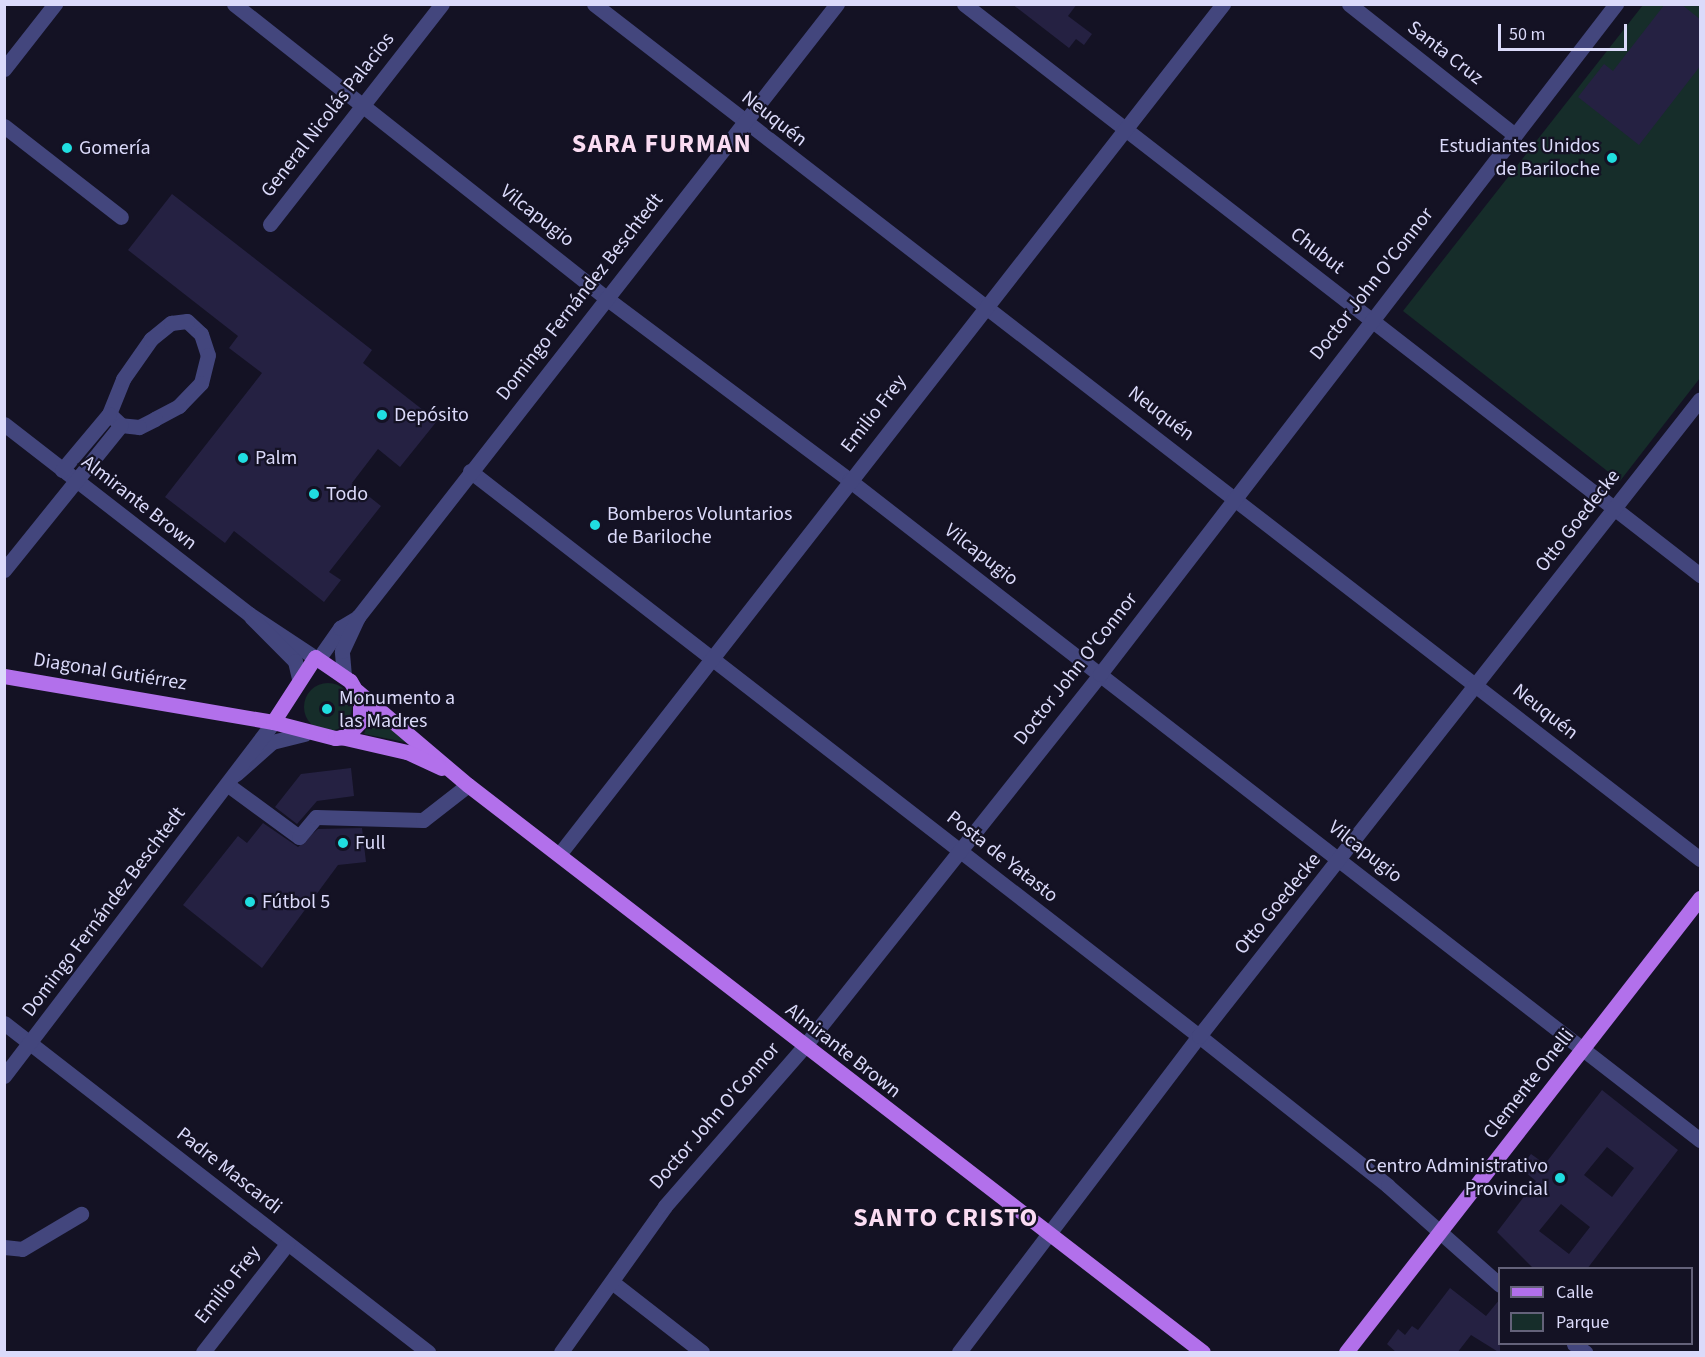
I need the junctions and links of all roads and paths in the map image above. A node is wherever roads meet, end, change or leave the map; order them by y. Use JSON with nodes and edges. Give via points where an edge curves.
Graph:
{"nodes":[{"id":1,"x":55,"y":4,"type":"edge"},
{"id":2,"x":234,"y":4,"type":"edge"},
{"id":3,"x":442,"y":4,"type":"edge"},
{"id":4,"x":594,"y":4,"type":"edge"},
{"id":5,"x":837,"y":4,"type":"edge"},
{"id":6,"x":964,"y":4,"type":"edge"},
{"id":7,"x":1223,"y":4,"type":"edge"},
{"id":8,"x":1349,"y":4,"type":"edge"},
{"id":9,"x":1617,"y":4,"type":"edge"},
{"id":10,"x":4,"y":69,"type":"edge"},
{"id":11,"x":363,"y":105,"type":"junction"},
{"id":12,"x":745,"y":124,"type":"junction"},
{"id":13,"x":4,"y":126,"type":"edge"},
{"id":14,"x":1125,"y":128,"type":"junction"},
{"id":15,"x":1515,"y":135,"type":"junction"},
{"id":16,"x":120,"y":217,"type":"dead end"},
{"id":17,"x":270,"y":224,"type":"dead end"},
{"id":18,"x":606,"y":298,"type":"junction"},
{"id":19,"x":984,"y":306,"type":"junction"},
{"id":20,"x":1371,"y":320,"type":"junction"},
{"id":21,"x":1701,"y":399,"type":"edge"},
{"id":22,"x":109,"y":414,"type":"junction"},
{"id":23,"x":4,"y":424,"type":"edge"},
{"id":24,"x":121,"y":425,"type":"junction"},
{"id":25,"x":470,"y":471,"type":"junction"},
{"id":26,"x":68,"y":474,"type":"junction"},
{"id":27,"x":849,"y":480,"type":"junction"},
{"id":28,"x":1234,"y":496,"type":"junction"},
{"id":29,"x":1614,"y":508,"type":"junction"},
{"id":30,"x":4,"y":570,"type":"edge"},
{"id":31,"x":1701,"y":575,"type":"edge"},
{"id":32,"x":249,"y":614,"type":"junction"},
{"id":33,"x":358,"y":617,"type":"junction"},
{"id":34,"x":712,"y":656,"type":"junction"},
{"id":35,"x":316,"y":658,"type":"junction"},
{"id":36,"x":1100,"y":674,"type":"junction"},
{"id":37,"x":4,"y":676,"type":"edge"},
{"id":38,"x":344,"y":676,"type":"junction"},
{"id":39,"x":299,"y":679,"type":"junction"},
{"id":40,"x":1477,"y":685,"type":"junction"},
{"id":41,"x":357,"y":691,"type":"junction"},
{"id":42,"x":275,"y":718,"type":"junction"},
{"id":43,"x":304,"y":734,"type":"junction"},
{"id":44,"x":340,"y":737,"type":"junction"},
{"id":45,"x":232,"y":780,"type":"junction"},
{"id":46,"x":464,"y":782,"type":"junction"},
{"id":47,"x":959,"y":850,"type":"junction"},
{"id":48,"x":561,"y":852,"type":"junction"},
{"id":49,"x":1340,"y":859,"type":"junction"},
{"id":50,"x":1701,"y":859,"type":"edge"},
{"id":51,"x":1701,"y":898,"type":"edge"},
{"id":52,"x":4,"y":1023,"type":"edge"},
{"id":53,"x":1199,"y":1036,"type":"junction"},
{"id":54,"x":30,"y":1043,"type":"junction"},
{"id":55,"x":803,"y":1048,"type":"junction"},
{"id":56,"x":1582,"y":1049,"type":"junction"},
{"id":57,"x":4,"y":1077,"type":"edge"},
{"id":58,"x":1701,"y":1140,"type":"edge"},
{"id":59,"x":81,"y":1214,"type":"dead end"},
{"id":60,"x":1438,"y":1234,"type":"junction"},
{"id":61,"x":1047,"y":1235,"type":"junction"},
{"id":62,"x":287,"y":1244,"type":"junction"},
{"id":63,"x":4,"y":1247,"type":"edge"},
{"id":64,"x":612,"y":1282,"type":"junction"},
{"id":65,"x":1498,"y":1283,"type":"edge"},
{"id":66,"x":203,"y":1353,"type":"edge"},
{"id":67,"x":428,"y":1353,"type":"edge"},
{"id":68,"x":561,"y":1353,"type":"edge"},
{"id":69,"x":702,"y":1353,"type":"edge"},
{"id":70,"x":959,"y":1353,"type":"edge"},
{"id":71,"x":1203,"y":1353,"type":"edge"},
{"id":72,"x":1346,"y":1353,"type":"edge"}],
"edges":[{"from":1,"to":10,"type":"street"},
{"from":2,"to":11,"type":"street","name":"Vilcapugio"},
{"from":3,"to":11,"type":"street","name":"General Nicolás Palacios"},
{"from":4,"to":12,"type":"street","name":"Neuquén"},
{"from":5,"to":12,"type":"street","name":"Domingo Fernández Beschtedt"},
{"from":6,"to":14,"type":"street","name":"Chubut"},
{"from":7,"to":14,"type":"street","name":"Emilio Frey"},
{"from":8,"to":15,"type":"street","name":"Santa Cruz"},
{"from":9,"to":15,"type":"street","name":"Doctor John O'Connor"},
{"from":11,"to":17,"type":"street","name":"General Nicolás Palacios"},
{"from":11,"to":18,"type":"street","name":"Vilcapugio"},
{"from":12,"to":18,"type":"street","name":"Domingo Fernández Beschtedt"},
{"from":12,"to":19,"type":"street","name":"Neuquén"},
{"from":13,"to":16,"type":"street"},
{"from":14,"to":19,"type":"street","name":"Emilio Frey"},
{"from":14,"to":20,"type":"street","name":"Chubut"},
{"from":15,"to":20,"type":"street","name":"Doctor John O'Connor"},
{"from":18,"to":25,"type":"street","name":"Domingo Fernández Beschtedt"},
{"from":18,"to":27,"type":"street","name":"Vilcapugio"},
{"from":19,"to":27,"type":"street","name":"Emilio Frey"},
{"from":19,"to":28,"type":"street","name":"Neuquén"},
{"from":20,"to":28,"type":"street","name":"Doctor John O'Connor"},
{"from":20,"to":29,"type":"street","name":"Chubut"},
{"from":21,"to":29,"type":"street","name":"Otto Goedecke"},
{"from":22,"to":24,"type":"street"},
{"from":22,"to":24,"type":"street","via":[[112,398],[151,339],[171,323],[187,321],[201,334],[208,355],[201,383],[179,406],[140,427]]},
{"from":22,"to":26,"type":"street"},
{"from":23,"to":26,"type":"street","name":"Almirante Brown"},
{"from":24,"to":26,"type":"street"},
{"from":25,"to":33,"type":"street","name":"Domingo Fernández Beschtedt"},
{"from":25,"to":34,"type":"street","name":"Posta de Yatasto"},
{"from":26,"to":30,"type":"street"},
{"from":26,"to":32,"type":"street","name":"Almirante Brown"},
{"from":27,"to":34,"type":"street","name":"Emilio Frey"},
{"from":27,"to":36,"type":"street","name":"Vilcapugio"},
{"from":28,"to":36,"type":"street","name":"Doctor John O'Connor"},
{"from":28,"to":40,"type":"street","name":"Neuquén"},
{"from":29,"to":31,"type":"street","name":"Chubut"},
{"from":29,"to":40,"type":"street","name":"Otto Goedecke"},
{"from":32,"to":35,"type":"street","name":"Almirante Brown"},
{"from":32,"to":39,"type":"street","name":"Almirante Brown","via":[[295,661]]},
{"from":33,"to":35,"type":"street","name":"Domingo Fernández Beschtedt","via":[[340,627]]},
{"from":33,"to":38,"type":"street","name":"Domingo Fernández Beschtedt","via":[[342,651]]},
{"from":34,"to":47,"type":"street","name":"Posta de Yatasto"},
{"from":34,"to":48,"type":"street","name":"Emilio Frey"},
{"from":35,"to":38,"type":"main road","name":"Almirante Brown"},
{"from":35,"to":39,"type":"main road"},
{"from":36,"to":47,"type":"street","name":"Doctor John O'Connor"},
{"from":36,"to":49,"type":"street","name":"Vilcapugio"},
{"from":37,"to":42,"type":"main road","name":"Diagonal Gutiérrez"},
{"from":38,"to":41,"type":"main road","name":"Almirante Brown"},
{"from":39,"to":42,"type":"main road"},
{"from":40,"to":49,"type":"street","name":"Otto Goedecke"},
{"from":40,"to":50,"type":"street","name":"Neuquén"},
{"from":41,"to":44,"type":"main road","via":[[360,722]]},
{"from":41,"to":46,"type":"main road","name":"Almirante Brown"},
{"from":42,"to":43,"type":"main road","name":"Diagonal Gutiérrez"},
{"from":42,"to":45,"type":"street","name":"Domingo Fernández Beschtedt","via":[[242,759]]},
{"from":43,"to":44,"type":"main road","name":"Almirante Brown"},
{"from":43,"to":45,"type":"street","name":"Domingo Fernández Beschtedt","via":[[272,742]]},
{"from":44,"to":46,"type":"main road","name":"Almirante Brown","via":[[408,752]]},
{"from":45,"to":46,"type":"street","via":[[299,837],[316,817],[423,820]]},
{"from":45,"to":54,"type":"street","name":"Domingo Fernández Beschtedt"},
{"from":46,"to":48,"type":"main road","name":"Almirante Brown"},
{"from":47,"to":53,"type":"street","name":"Posta de Yatasto"},
{"from":47,"to":55,"type":"street","name":"Doctor John O'Connor"},
{"from":48,"to":55,"type":"main road","name":"Almirante Brown"},
{"from":49,"to":53,"type":"street","name":"Otto Goedecke"},
{"from":49,"to":56,"type":"street","name":"Vilcapugio"},
{"from":51,"to":56,"type":"main road","name":"Clemente Onelli"},
{"from":52,"to":54,"type":"street","name":"Padre Mascardi"},
{"from":53,"to":60,"type":"street","name":"Posta de Yatasto","via":[[1388,1186]]},
{"from":53,"to":61,"type":"street","name":"Otto Goedecke"},
{"from":54,"to":57,"type":"street","name":"Domingo Fernández Beschtedt"},
{"from":54,"to":62,"type":"street","name":"Padre Mascardi"},
{"from":55,"to":61,"type":"main road","name":"Almirante Brown"},
{"from":55,"to":64,"type":"street","name":"Doctor John O'Connor","via":[[665,1206]]},
{"from":56,"to":58,"type":"street","name":"Vilcapugio"},
{"from":56,"to":60,"type":"main road","name":"Clemente Onelli"},
{"from":59,"to":63,"type":"street","via":[[22,1249]]},
{"from":60,"to":65,"type":"street","name":"Posta de Yatasto"},
{"from":60,"to":72,"type":"main road","name":"Clemente Onelli"},
{"from":61,"to":70,"type":"street","name":"Otto Goedecke"},
{"from":61,"to":71,"type":"main road","name":"Almirante Brown"},
{"from":62,"to":66,"type":"street","name":"Emilio Frey"},
{"from":62,"to":67,"type":"street","name":"Padre Mascardi"},
{"from":64,"to":68,"type":"street","name":"Doctor John O'Connor"},
{"from":64,"to":69,"type":"street"}]}
